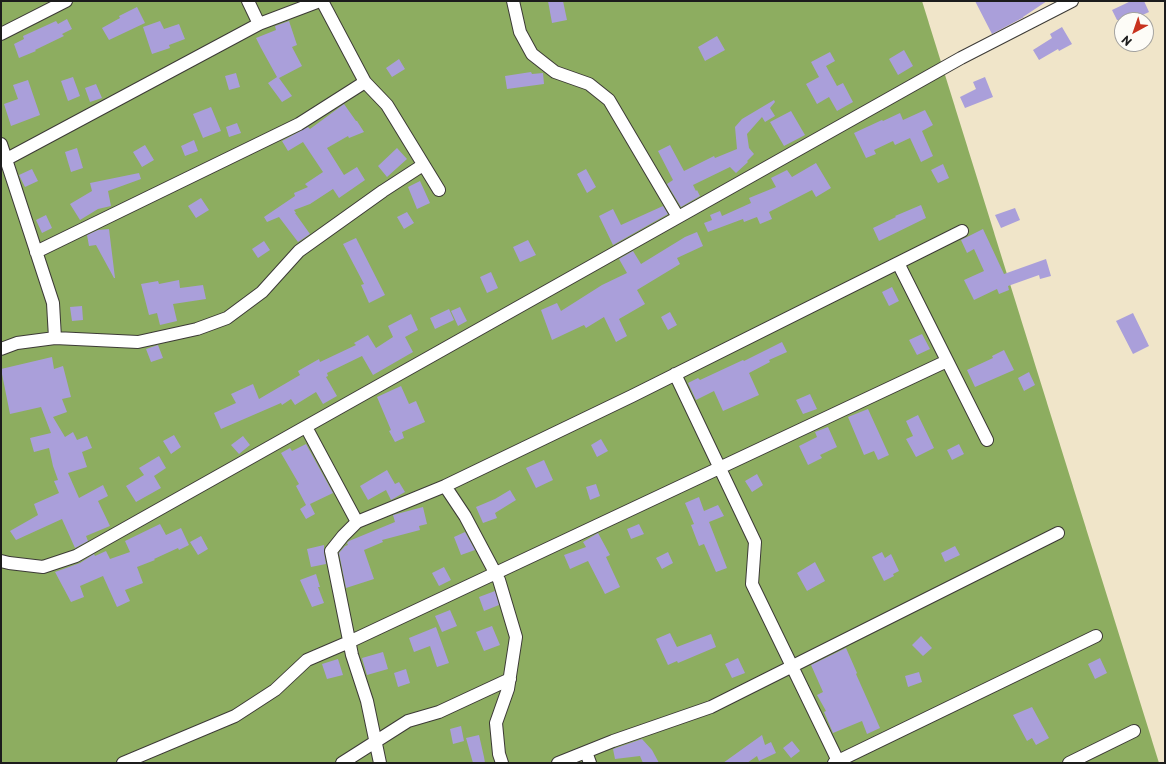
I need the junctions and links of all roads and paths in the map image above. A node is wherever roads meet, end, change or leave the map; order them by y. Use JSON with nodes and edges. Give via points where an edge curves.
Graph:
{"nodes":[{"id":1,"x":66,"y":1,"type":"edge"},
{"id":2,"x":248,"y":1,"type":"edge"},
{"id":3,"x":321,"y":1,"type":"edge"},
{"id":4,"x":513,"y":1,"type":"edge"},
{"id":5,"x":1072,"y":1,"type":"edge"},
{"id":6,"x":259,"y":24,"type":"junction"},
{"id":7,"x":1,"y":34,"type":"edge"},
{"id":8,"x":365,"y":82,"type":"junction"},
{"id":9,"x":1,"y":144,"type":"edge"},
{"id":10,"x":5,"y":160,"type":"junction"},
{"id":11,"x":423,"y":165,"type":"junction"},
{"id":12,"x":439,"y":190,"type":"dead end"},
{"id":13,"x":678,"y":217,"type":"junction"},
{"id":14,"x":962,"y":231,"type":"dead end"},
{"id":15,"x":36,"y":252,"type":"junction"},
{"id":16,"x":898,"y":263,"type":"junction"},
{"id":17,"x":55,"y":338,"type":"junction"},
{"id":18,"x":1,"y":349,"type":"edge"},
{"id":19,"x":947,"y":361,"type":"junction"},
{"id":20,"x":675,"y":374,"type":"junction"},
{"id":21,"x":306,"y":427,"type":"junction"},
{"id":22,"x":987,"y":440,"type":"dead end"},
{"id":23,"x":720,"y":468,"type":"junction"},
{"id":24,"x":445,"y":486,"type":"junction"},
{"id":25,"x":357,"y":522,"type":"junction"},
{"id":26,"x":1058,"y":533,"type":"dead end"},
{"id":27,"x":1,"y":561,"type":"edge"},
{"id":28,"x":496,"y":573,"type":"junction"},
{"id":29,"x":1096,"y":636,"type":"dead end"},
{"id":30,"x":349,"y":642,"type":"junction"},
{"id":31,"x":792,"y":666,"type":"junction"},
{"id":32,"x":510,"y":679,"type":"junction"},
{"id":33,"x":1134,"y":731,"type":"dead end"},
{"id":34,"x":375,"y":741,"type":"junction"},
{"id":35,"x":588,"y":757,"type":"edge"},
{"id":36,"x":837,"y":762,"type":"edge"},
{"id":37,"x":122,"y":763,"type":"edge"},
{"id":38,"x":342,"y":763,"type":"edge"},
{"id":39,"x":380,"y":763,"type":"edge"},
{"id":40,"x":502,"y":763,"type":"edge"},
{"id":41,"x":558,"y":763,"type":"edge"},
{"id":42,"x":1069,"y":763,"type":"edge"}],
"edges":[{"from":1,"to":7,"type":"street"},
{"from":2,"to":6,"type":"street"},
{"from":3,"to":6,"type":"street"},
{"from":3,"to":8,"type":"street"},
{"from":4,"to":13,"type":"street","via":[[520,32],[532,54],[555,72],[589,84],[609,100]]},
{"from":5,"to":13,"type":"street","via":[[961,58]]},
{"from":6,"to":10,"type":"street"},
{"from":8,"to":11,"type":"street","via":[[386,106]]},
{"from":8,"to":15,"type":"street","via":[[299,124]]},
{"from":9,"to":10,"type":"street"},
{"from":10,"to":15,"type":"street"},
{"from":11,"to":12,"type":"street"},
{"from":11,"to":17,"type":"street","via":[[299,251],[262,292],[227,318],[197,329],[138,342]]},
{"from":13,"to":21,"type":"street"},
{"from":14,"to":16,"type":"street"},
{"from":15,"to":17,"type":"street","via":[[53,303]]},
{"from":16,"to":19,"type":"street"},
{"from":16,"to":20,"type":"street"},
{"from":17,"to":18,"type":"street","via":[[17,343]]},
{"from":19,"to":22,"type":"street"},
{"from":19,"to":23,"type":"street"},
{"from":20,"to":23,"type":"street"},
{"from":20,"to":24,"type":"street"},
{"from":21,"to":25,"type":"street"},
{"from":21,"to":27,"type":"street","via":[[76,556],[43,567]]},
{"from":23,"to":28,"type":"street"},
{"from":23,"to":31,"type":"street","via":[[755,542],[752,584]]},
{"from":24,"to":25,"type":"street"},
{"from":24,"to":28,"type":"street","via":[[465,516]]},
{"from":25,"to":30,"type":"street","via":[[330,551]]},
{"from":26,"to":31,"type":"street"},
{"from":28,"to":30,"type":"street"},
{"from":28,"to":32,"type":"street","via":[[516,637]]},
{"from":29,"to":36,"type":"street"},
{"from":30,"to":34,"type":"street","via":[[367,701]]},
{"from":30,"to":37,"type":"street","via":[[307,660],[275,690],[235,716]]},
{"from":31,"to":35,"type":"street","via":[[711,707]]},
{"from":31,"to":36,"type":"street"},
{"from":32,"to":34,"type":"street","via":[[439,712],[408,721]]},
{"from":32,"to":40,"type":"street","via":[[496,723]]},
{"from":33,"to":42,"type":"street"},
{"from":34,"to":38,"type":"street"},
{"from":34,"to":39,"type":"street"},
{"from":35,"to":41,"type":"street"}]}
